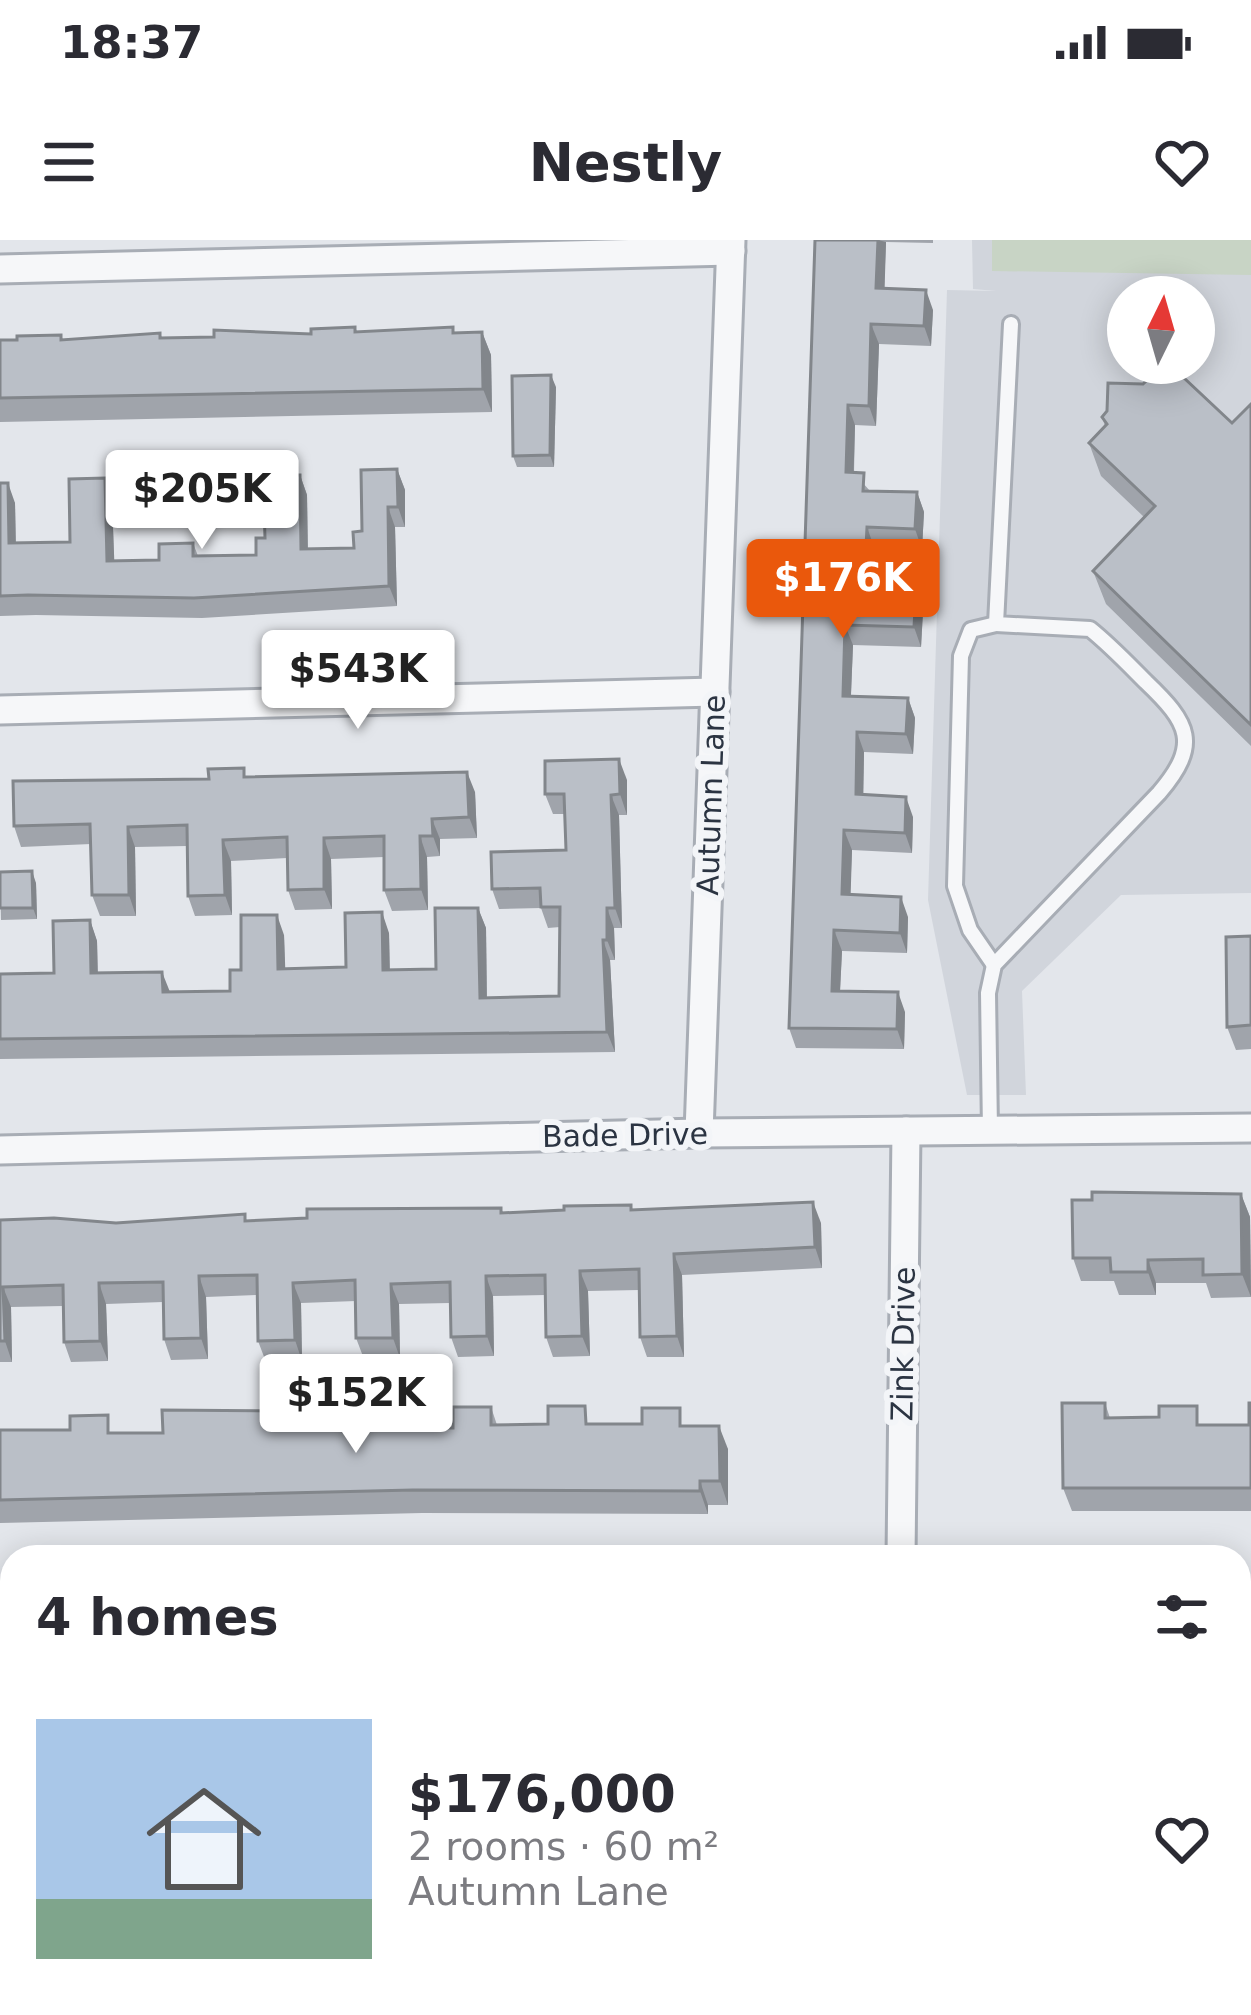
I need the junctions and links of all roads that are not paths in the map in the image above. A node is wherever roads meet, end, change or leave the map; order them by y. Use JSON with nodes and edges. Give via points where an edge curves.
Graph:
{"nodes":[{"id":1,"x":731,"y":246,"type":"edge"},
{"id":2,"x":0,"y":269,"type":"edge"},
{"id":3,"x":1011,"y":324,"type":"dead end"},
{"id":4,"x":996,"y":624,"type":"junction"},
{"id":5,"x":715,"y":692,"type":"junction"},
{"id":6,"x":0,"y":710,"type":"edge"},
{"id":7,"x":994,"y":965,"type":"junction"},
{"id":8,"x":1251,"y":1128,"type":"edge"},
{"id":9,"x":990,"y":1130,"type":"junction"},
{"id":10,"x":906,"y":1131,"type":"junction"},
{"id":11,"x":699,"y":1133,"type":"junction"},
{"id":12,"x":0,"y":1150,"type":"edge"},
{"id":13,"x":901,"y":1545,"type":"edge"}],
"edges":[{"from":1,"to":2,"type":"street"},
{"from":1,"to":5,"type":"street","name":"Autumn Lane"},
{"from":3,"to":4,"type":"lane"},
{"from":4,"to":7,"type":"lane","via":[[971,630],[961,656],[953,863],[959,907]]},
{"from":4,"to":7,"type":"lane","via":[[1090,629],[1170,705],[1186,745],[1160,793]]},
{"from":5,"to":6,"type":"street"},
{"from":5,"to":11,"type":"street","name":"Autumn Lane"},
{"from":7,"to":9,"type":"lane"},
{"from":8,"to":9,"type":"street","name":"Bade Drive"},
{"from":9,"to":10,"type":"street","name":"Bade Drive"},
{"from":10,"to":11,"type":"street","name":"Bade Drive"},
{"from":10,"to":13,"type":"street","name":"Zink Drive"},
{"from":11,"to":12,"type":"street","name":"Bade Drive"}]}
